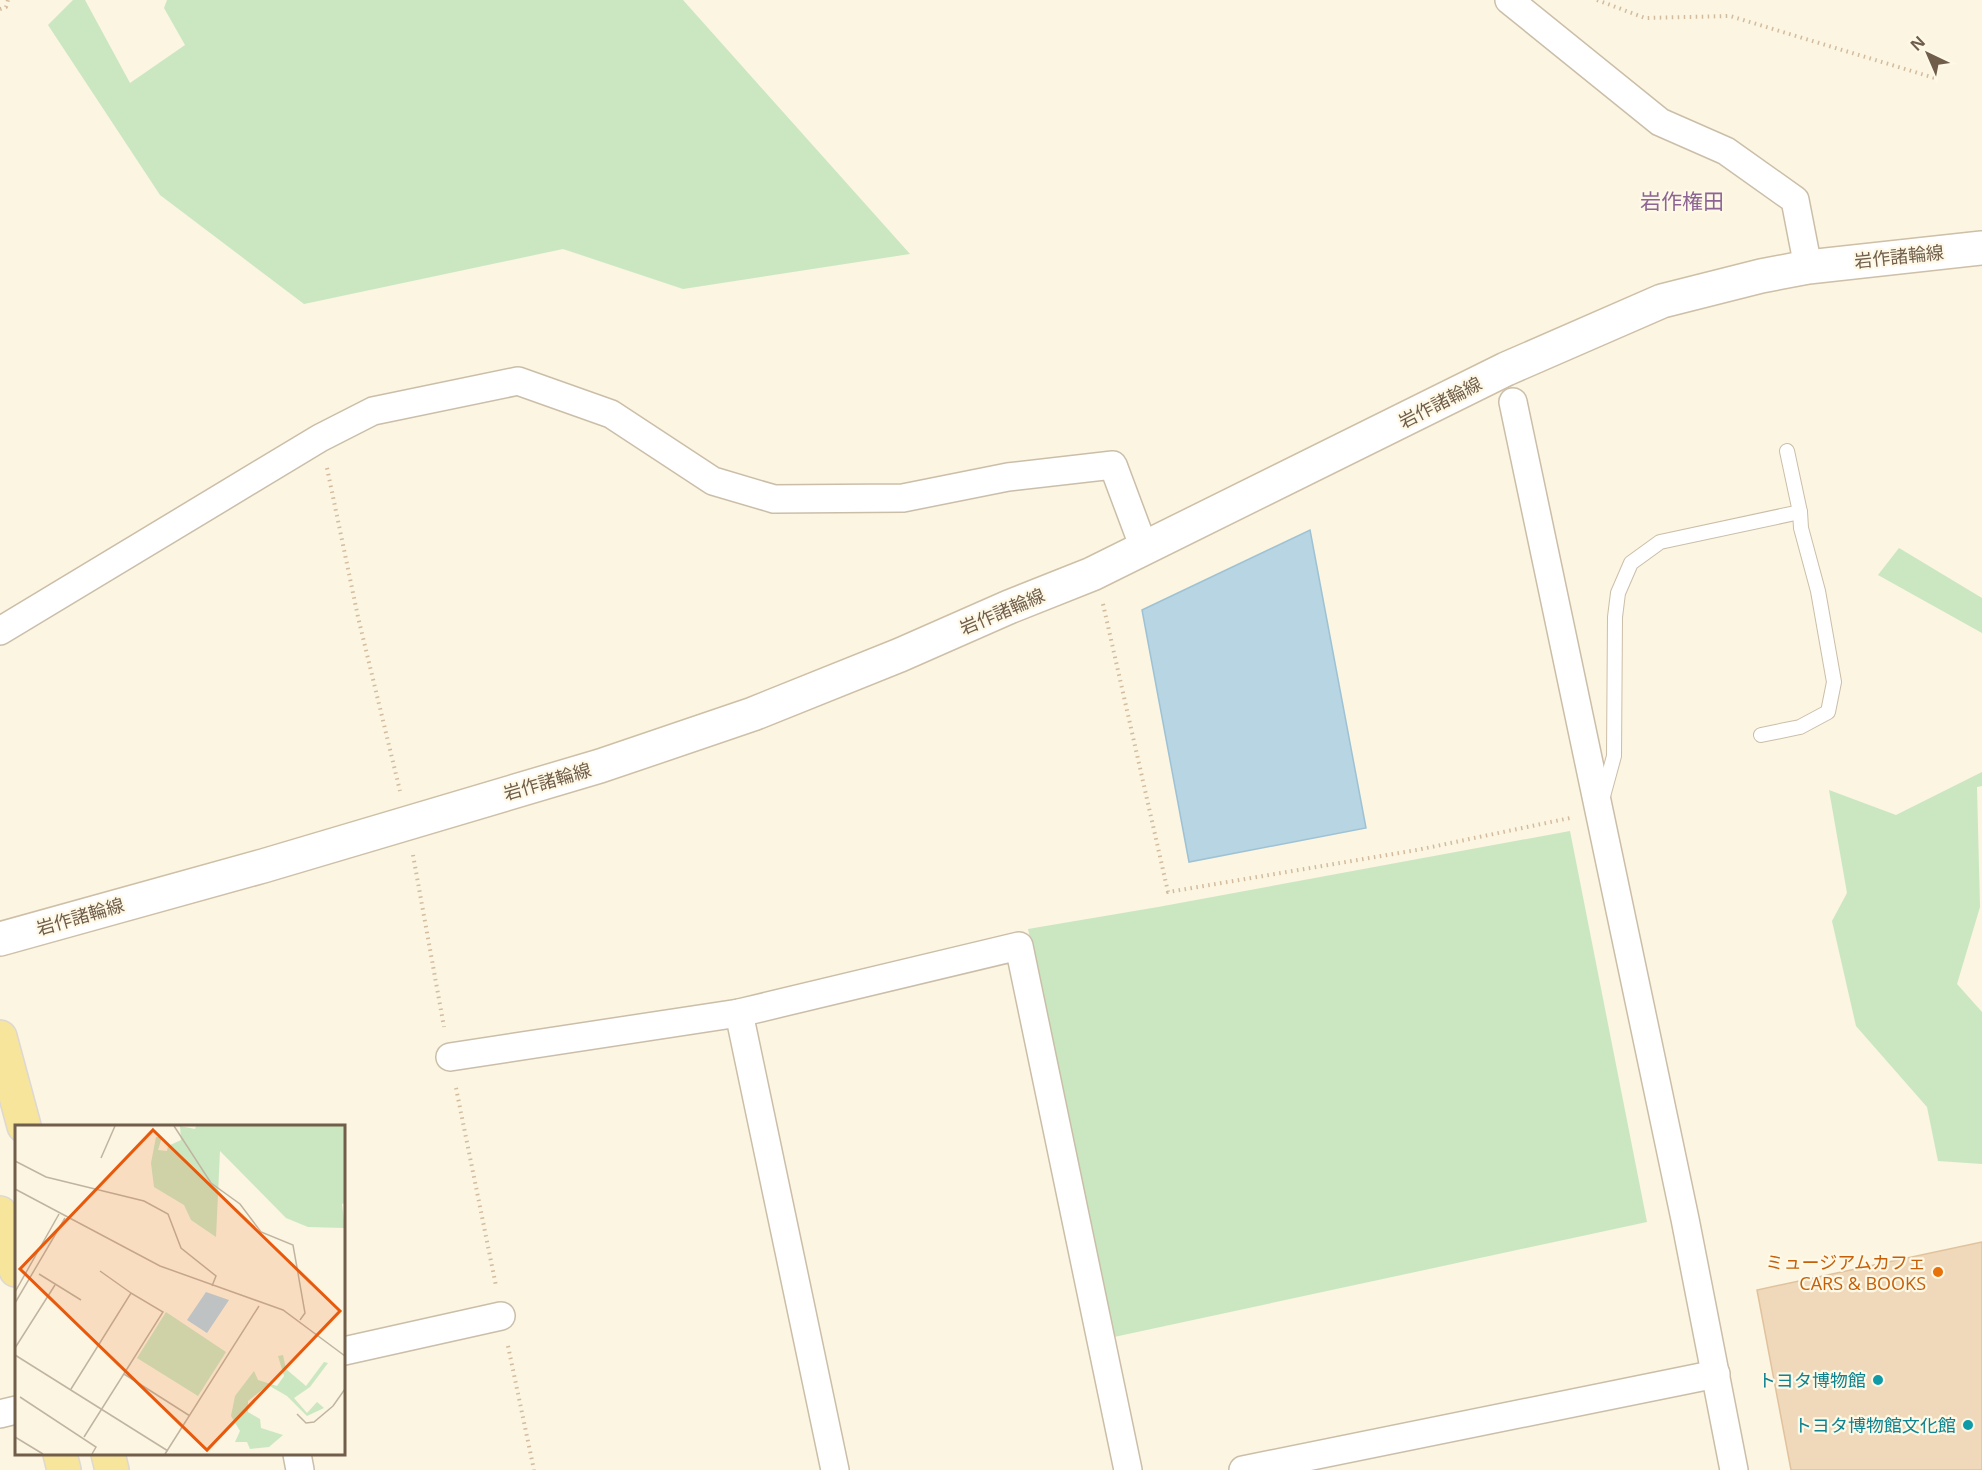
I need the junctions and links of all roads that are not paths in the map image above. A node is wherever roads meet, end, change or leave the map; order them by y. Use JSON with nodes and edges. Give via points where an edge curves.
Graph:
{"nodes":[{"id":1,"x":1509,"y":0,"type":"edge"},
{"id":2,"x":1982,"y":248,"type":"edge"},
{"id":3,"x":1808,"y":267,"type":"junction"},
{"id":4,"x":1513,"y":402,"type":"dead end"},
{"id":5,"x":1786,"y":451,"type":"dead end"},
{"id":6,"x":1800,"y":512,"type":"junction"},
{"id":7,"x":1144,"y":548,"type":"junction"},
{"id":8,"x":0,"y":631,"type":"edge"},
{"id":9,"x":1761,"y":735,"type":"dead end"},
{"id":10,"x":1599,"y":812,"type":"junction"},
{"id":11,"x":0,"y":939,"type":"edge"},
{"id":12,"x":739,"y":1013,"type":"junction"},
{"id":13,"x":0,"y":1037,"type":"edge"},
{"id":14,"x":450,"y":1057,"type":"road end"},
{"id":15,"x":24,"y":1125,"type":"edge"},
{"id":16,"x":0,"y":1213,"type":"edge"},
{"id":17,"x":15,"y":1266,"type":"edge"},
{"id":18,"x":501,"y":1316,"type":"road end"},
{"id":19,"x":345,"y":1351,"type":"edge"},
{"id":20,"x":1716,"y":1374,"type":"junction"},
{"id":21,"x":15,"y":1410,"type":"edge"},
{"id":22,"x":0,"y":1414,"type":"edge"},
{"id":23,"x":60,"y":1455,"type":"edge"},
{"id":24,"x":108,"y":1455,"type":"edge"},
{"id":25,"x":297,"y":1455,"type":"edge"},
{"id":26,"x":64,"y":1470,"type":"edge"},
{"id":27,"x":112,"y":1470,"type":"edge"},
{"id":28,"x":300,"y":1470,"type":"edge"},
{"id":29,"x":835,"y":1470,"type":"edge"},
{"id":30,"x":1128,"y":1470,"type":"edge"},
{"id":31,"x":1243,"y":1470,"type":"edge"},
{"id":32,"x":1734,"y":1470,"type":"edge"}],
"edges":[{"from":1,"to":3,"type":"street","via":[[1660,122],[1726,151],[1796,200]]},
{"from":2,"to":3,"type":"main road","name":"岩作諸輪線"},
{"from":3,"to":7,"type":"main road","name":"岩作諸輪線","via":[[1662,301],[1506,369]]},
{"from":4,"to":10,"type":"street"},
{"from":5,"to":6,"type":"lane"},
{"from":6,"to":9,"type":"lane","via":[[1834,682],[1828,712],[1800,727]]},
{"from":6,"to":10,"type":"lane","via":[[1660,542],[1630,563],[1618,593],[1615,617],[1614,756]]},
{"from":7,"to":8,"type":"street","via":[[1113,465],[1008,477],[903,498],[774,499],[713,481],[611,414],[518,381],[373,411],[320,438]]},
{"from":7,"to":11,"type":"main road","name":"岩作諸輪線","via":[[900,656],[753,714],[600,766]]},
{"from":10,"to":20,"type":"street"},
{"from":12,"to":14,"type":"street"},
{"from":12,"to":29,"type":"street"},
{"from":12,"to":30,"type":"street","via":[[1019,945]]},
{"from":13,"to":15,"type":"main road"},
{"from":16,"to":17,"type":"main road"},
{"from":18,"to":19,"type":"street"},
{"from":20,"to":31,"type":"street"},
{"from":20,"to":32,"type":"street"},
{"from":21,"to":22,"type":"street"},
{"from":23,"to":26,"type":"main road"},
{"from":24,"to":27,"type":"main road"},
{"from":25,"to":28,"type":"street"}]}
